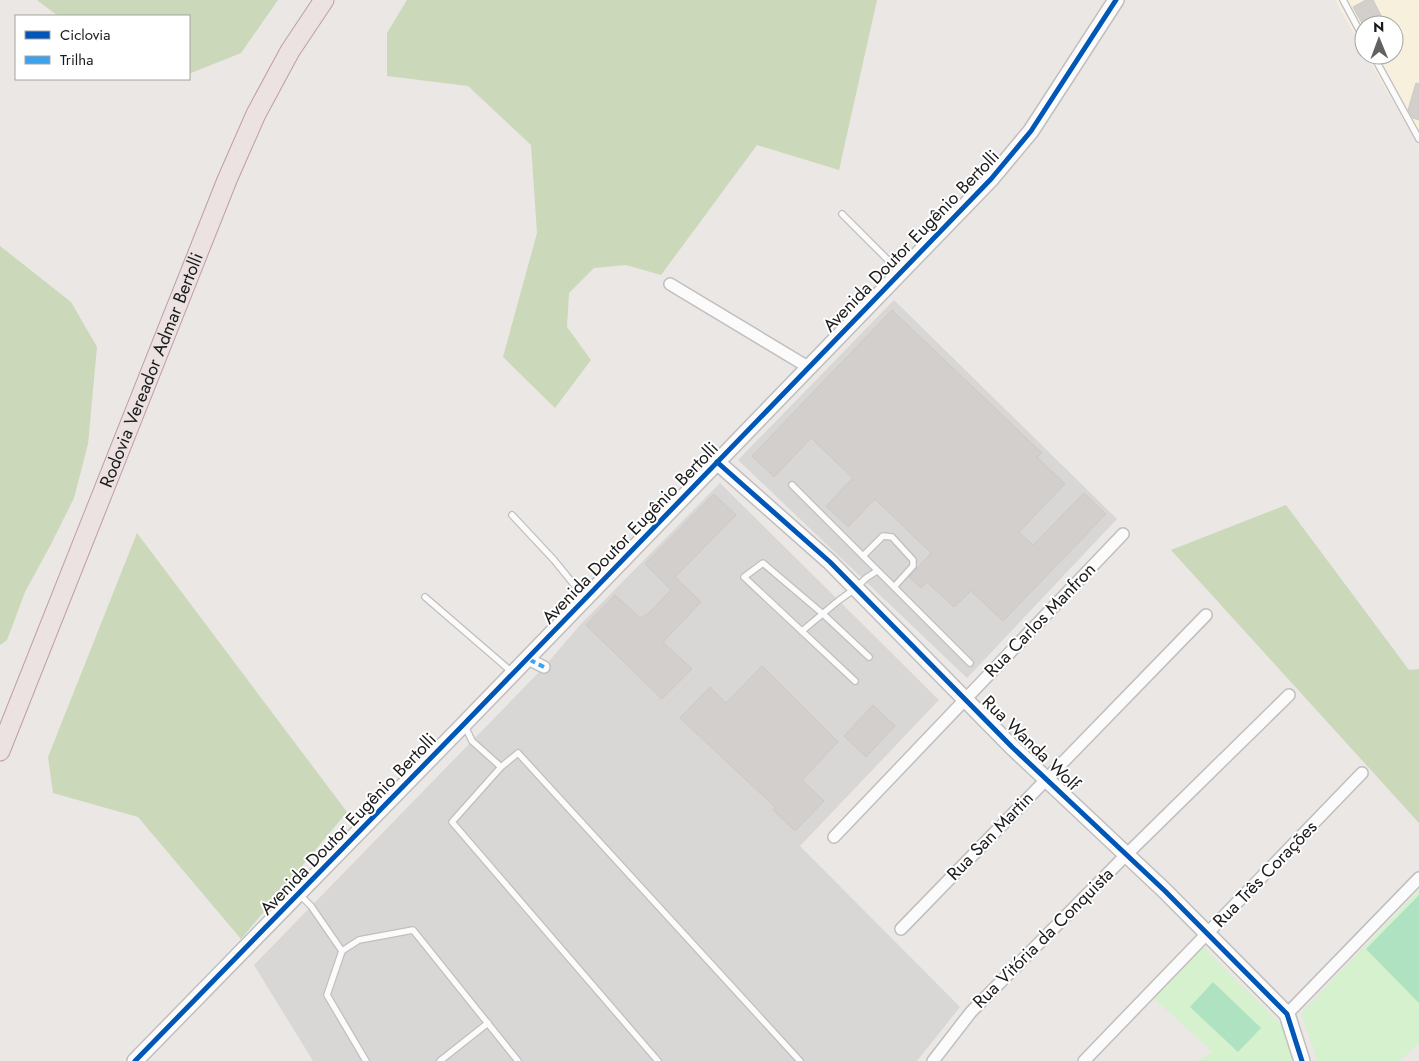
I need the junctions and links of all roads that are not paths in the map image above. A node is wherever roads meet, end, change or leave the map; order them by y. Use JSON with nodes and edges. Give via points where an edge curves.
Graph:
{"nodes":[{"id":1,"x":324,"y":0,"type":"edge"},
{"id":2,"x":1116,"y":0,"type":"edge"},
{"id":3,"x":1343,"y":0,"type":"edge"},
{"id":4,"x":1354,"y":20,"type":"edge"},
{"id":5,"x":1378,"y":65,"type":"edge"},
{"id":6,"x":1419,"y":139,"type":"edge"},
{"id":7,"x":842,"y":214,"type":"dead end"},
{"id":8,"x":900,"y":272,"type":"junction"},
{"id":9,"x":670,"y":284,"type":"dead end"},
{"id":10,"x":808,"y":368,"type":"junction"},
{"id":11,"x":717,"y":462,"type":"junction"},
{"id":12,"x":792,"y":485,"type":"dead end"},
{"id":13,"x":512,"y":515,"type":"dead end"},
{"id":14,"x":1123,"y":534,"type":"dead end"},
{"id":15,"x":863,"y":556,"type":"junction"},
{"id":16,"x":878,"y":571,"type":"junction"},
{"id":17,"x":894,"y":587,"type":"junction"},
{"id":18,"x":856,"y":588,"type":"junction"},
{"id":19,"x":425,"y":597,"type":"dead end"},
{"id":20,"x":586,"y":598,"type":"junction"},
{"id":21,"x":823,"y":614,"type":"junction"},
{"id":22,"x":1206,"y":615,"type":"dead end"},
{"id":23,"x":802,"y":631,"type":"junction"},
{"id":24,"x":869,"y":657,"type":"dead end"},
{"id":25,"x":528,"y":659,"type":"junction"},
{"id":26,"x":970,"y":663,"type":"dead end"},
{"id":27,"x":544,"y":667,"type":"dead end"},
{"id":28,"x":514,"y":673,"type":"junction"},
{"id":29,"x":855,"y":681,"type":"dead end"},
{"id":30,"x":1289,"y":695,"type":"dead end"},
{"id":31,"x":965,"y":699,"type":"junction"},
{"id":32,"x":464,"y":724,"type":"junction"},
{"id":33,"x":0,"y":751,"type":"edge"},
{"id":34,"x":501,"y":767,"type":"junction"},
{"id":35,"x":1362,"y":773,"type":"dead end"},
{"id":36,"x":1047,"y":778,"type":"junction"},
{"id":37,"x":834,"y":837,"type":"dead end"},
{"id":38,"x":1126,"y":855,"type":"junction"},
{"id":39,"x":1419,"y":878,"type":"edge"},
{"id":40,"x":299,"y":894,"type":"junction"},
{"id":41,"x":901,"y":928,"type":"dead end"},
{"id":42,"x":1206,"y":934,"type":"junction"},
{"id":43,"x":342,"y":951,"type":"junction"},
{"id":44,"x":1287,"y":1014,"type":"junction"},
{"id":45,"x":488,"y":1023,"type":"junction"},
{"id":46,"x":134,"y":1061,"type":"edge"},
{"id":47,"x":366,"y":1061,"type":"edge"},
{"id":48,"x":440,"y":1061,"type":"edge"},
{"id":49,"x":518,"y":1061,"type":"edge"},
{"id":50,"x":658,"y":1061,"type":"edge"},
{"id":51,"x":800,"y":1061,"type":"edge"},
{"id":52,"x":933,"y":1061,"type":"edge"},
{"id":53,"x":1084,"y":1061,"type":"edge"},
{"id":54,"x":1302,"y":1061,"type":"edge"}],
"edges":[{"from":1,"to":33,"type":"highway","name":"Rodovia Vereador Admar Bertolli","via":[[290,51],[256,114],[227,180]]},
{"from":2,"to":8,"type":"street","name":"Avenida Doutor Eugênio Bertolli","via":[[1040,118],[1011,156]]},
{"from":3,"to":4,"type":"lane"},
{"from":5,"to":6,"type":"lane"},
{"from":7,"to":8,"type":"lane"},
{"from":8,"to":10,"type":"street","name":"Avenida Doutor Eugênio Bertolli"},
{"from":9,"to":10,"type":"street"},
{"from":10,"to":11,"type":"street","name":"Avenida Doutor Eugênio Bertolli"},
{"from":11,"to":18,"type":"street","name":"Rua Wanda Wolf"},
{"from":11,"to":20,"type":"street","name":"Avenida Doutor Eugênio Bertolli"},
{"from":12,"to":15,"type":"lane"},
{"from":13,"to":20,"type":"lane"},
{"from":14,"to":31,"type":"street","name":"Rua Carlos Manfron"},
{"from":15,"to":16,"type":"lane"},
{"from":15,"to":17,"type":"lane","via":[[883,536],[892,537],[913,560],[913,566]]},
{"from":16,"to":17,"type":"lane"},
{"from":16,"to":18,"type":"lane"},
{"from":17,"to":26,"type":"lane"},
{"from":18,"to":21,"type":"lane"},
{"from":18,"to":31,"type":"street","name":"Rua Wanda Wolf"},
{"from":19,"to":28,"type":"lane"},
{"from":20,"to":25,"type":"street","name":"Avenida Doutor Eugênio Bertolli"},
{"from":21,"to":23,"type":"lane"},
{"from":21,"to":23,"type":"lane","via":[[763,563],[744,577]]},
{"from":21,"to":24,"type":"lane"},
{"from":22,"to":36,"type":"street","name":"Rua San Martin"},
{"from":23,"to":29,"type":"lane"},
{"from":25,"to":27,"type":"street"},
{"from":25,"to":28,"type":"street","name":"Avenida Doutor Eugênio Bertolli"},
{"from":28,"to":32,"type":"street","name":"Avenida Doutor Eugênio Bertolli"},
{"from":30,"to":38,"type":"street","name":"Rua Vitória da Conquista"},
{"from":31,"to":36,"type":"street","name":"Rua Wanda Wolf"},
{"from":31,"to":37,"type":"street","name":"Rua Carlos Manfron"},
{"from":32,"to":34,"type":"lane","via":[[472,741]]},
{"from":32,"to":40,"type":"street","name":"Avenida Doutor Eugênio Bertolli"},
{"from":34,"to":50,"type":"lane","via":[[452,822]]},
{"from":34,"to":51,"type":"lane","via":[[518,754]]},
{"from":35,"to":42,"type":"street","name":"Rua Três Corações"},
{"from":36,"to":38,"type":"street","name":"Rua Wanda Wolf"},
{"from":36,"to":41,"type":"street","name":"Rua San Martin"},
{"from":38,"to":42,"type":"street","name":"Rua Wanda Wolf"},
{"from":38,"to":52,"type":"street","name":"Rua Vitória da Conquista","via":[[971,1012]]},
{"from":39,"to":44,"type":"street"},
{"from":40,"to":43,"type":"lane"},
{"from":40,"to":46,"type":"street","name":"Avenida Doutor Eugênio Bertolli"},
{"from":42,"to":44,"type":"street","name":"Rua Wanda Wolf"},
{"from":42,"to":53,"type":"street","name":"Rua Três Corações"},
{"from":43,"to":45,"type":"lane","via":[[359,940],[412,930]]},
{"from":43,"to":47,"type":"lane","via":[[327,995]]},
{"from":44,"to":54,"type":"street","name":"Rua Wanda Wolf"},
{"from":45,"to":48,"type":"lane"},
{"from":45,"to":49,"type":"lane"}]}
